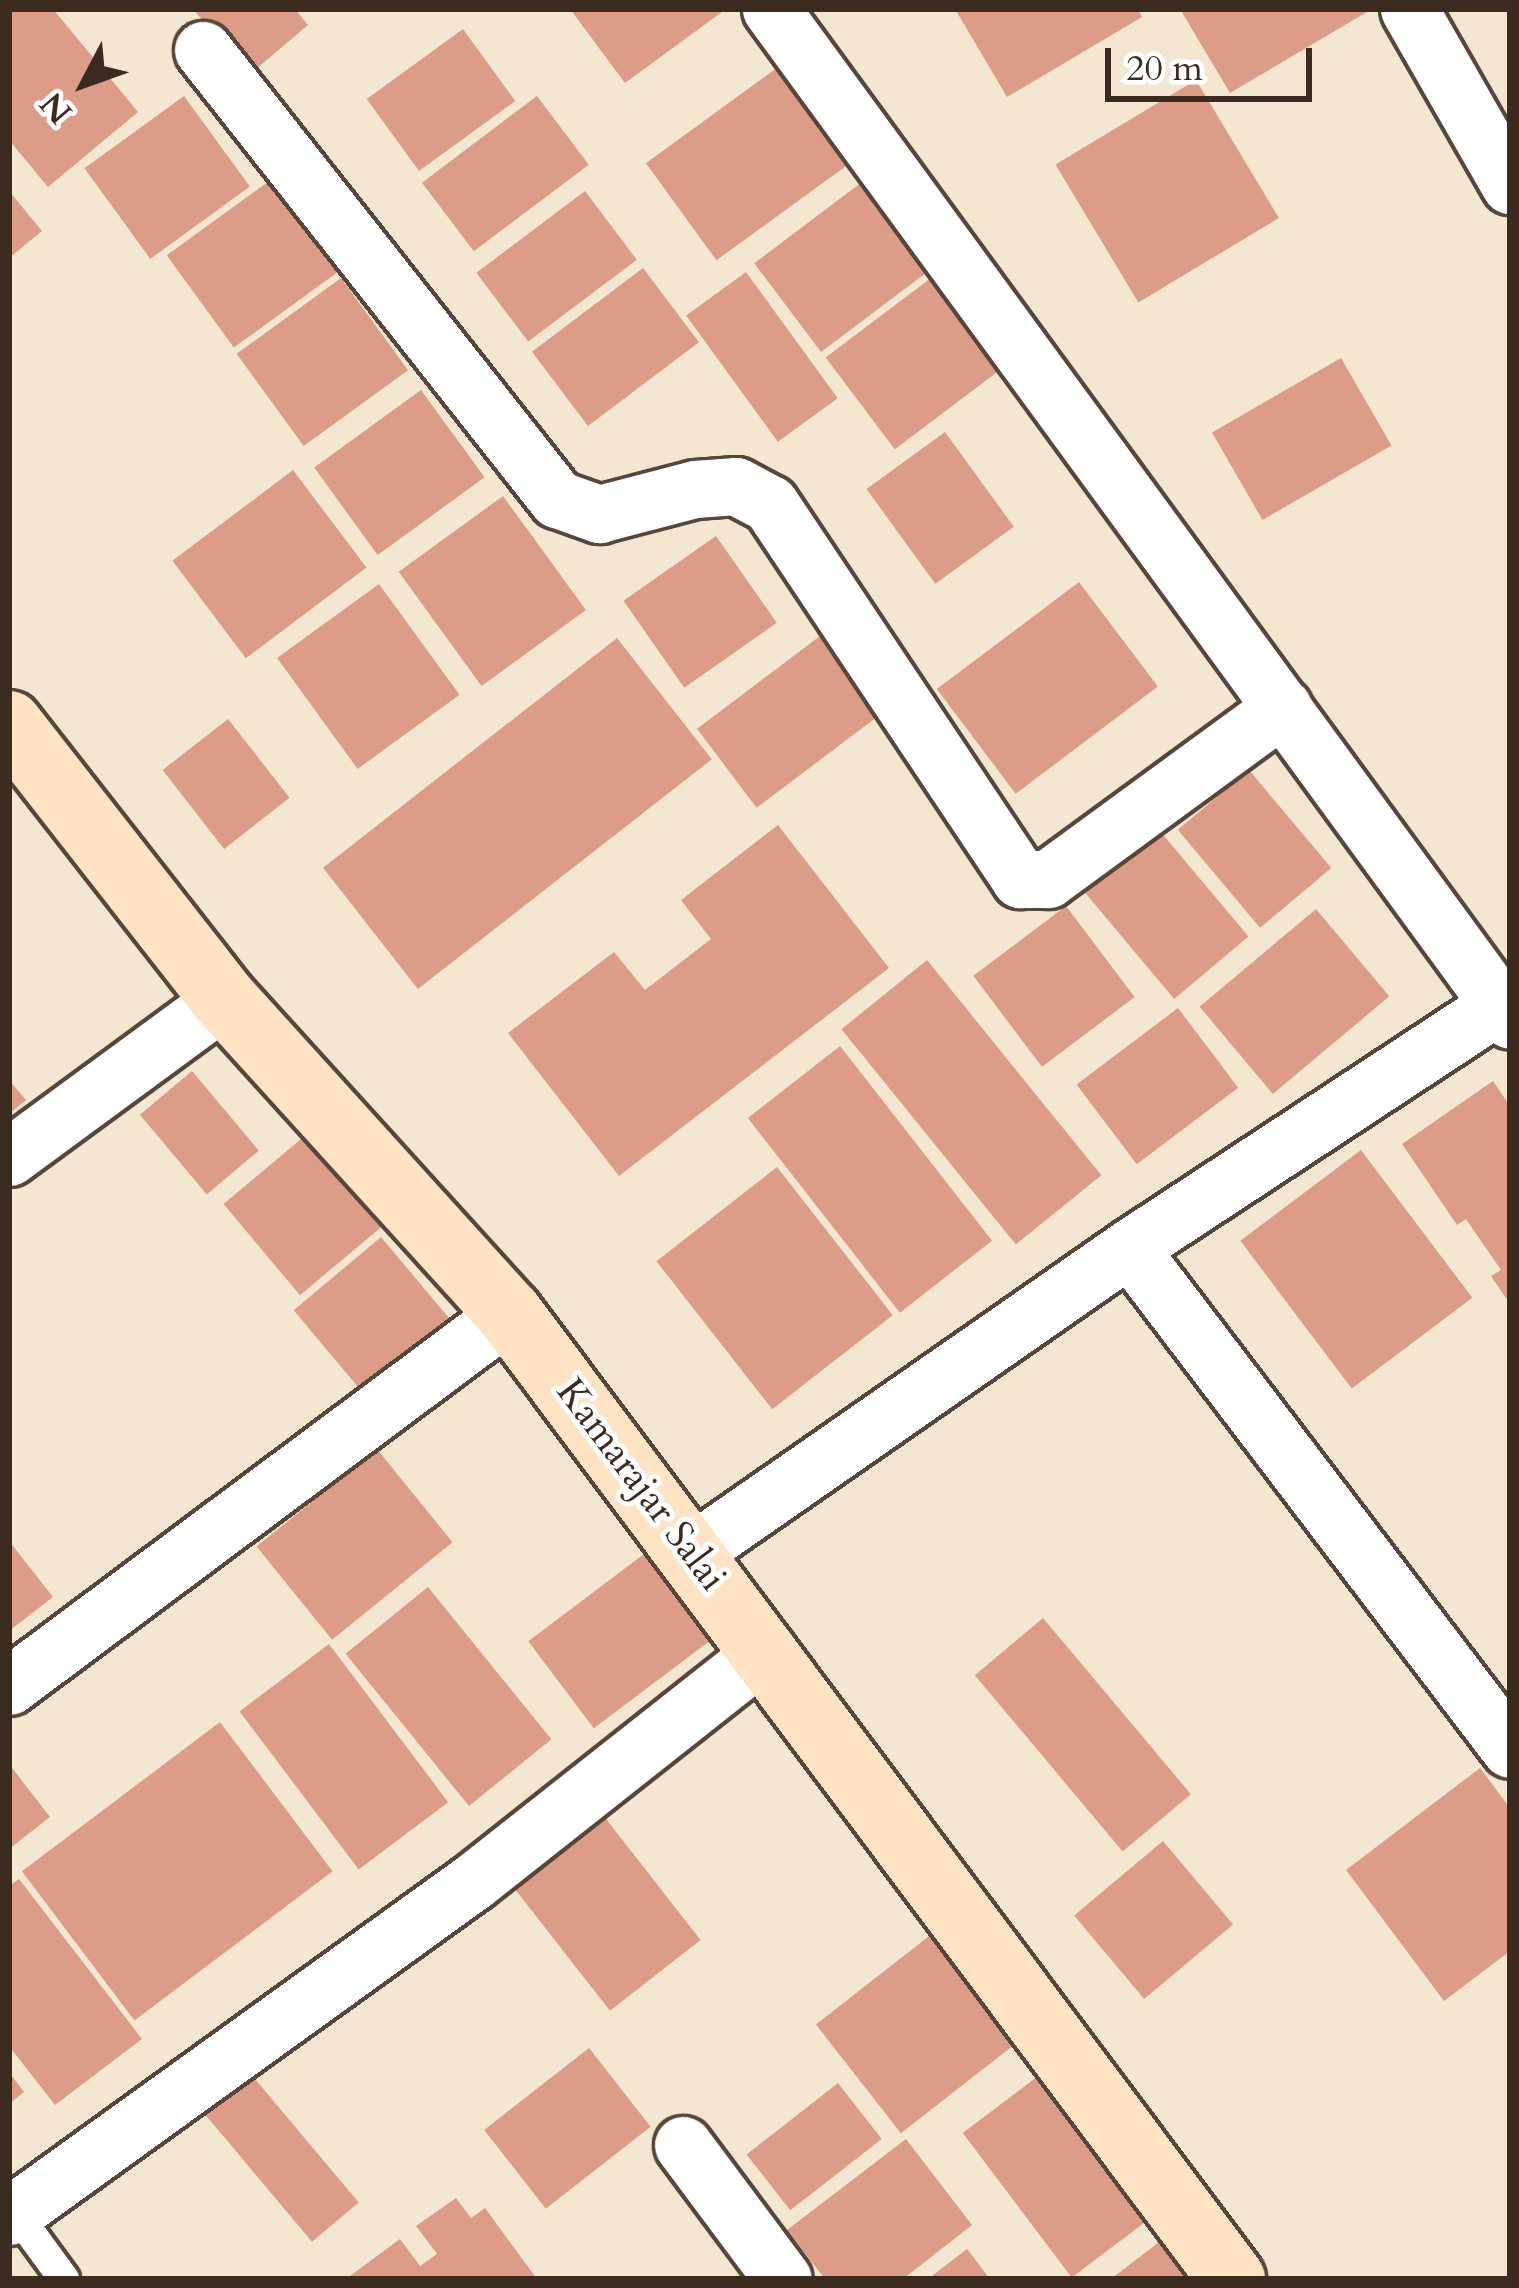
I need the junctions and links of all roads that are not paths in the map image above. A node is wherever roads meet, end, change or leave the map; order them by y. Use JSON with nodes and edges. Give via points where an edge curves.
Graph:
{"nodes":[{"id":1,"x":771,"y":9,"type":"edge"},
{"id":2,"x":1409,"y":9,"type":"edge"},
{"id":3,"x":202,"y":50,"type":"dead end"},
{"id":4,"x":1510,"y":185,"type":"edge"},
{"id":5,"x":1283,"y":707,"type":"junction"},
{"id":6,"x":9,"y":724,"type":"edge"},
{"id":7,"x":224,"y":999,"type":"junction"},
{"id":8,"x":1506,"y":1008,"type":"edge"},
{"id":9,"x":9,"y":1157,"type":"edge"},
{"id":10,"x":1129,"y":1248,"type":"junction"},
{"id":11,"x":509,"y":1313,"type":"junction"},
{"id":12,"x":692,"y":1552,"type":"junction"},
{"id":13,"x":767,"y":1650,"type":"junction"},
{"id":14,"x":9,"y":1686,"type":"edge"},
{"id":15,"x":1510,"y":1749,"type":"edge"},
{"id":16,"x":683,"y":2145,"type":"dead end"},
{"id":17,"x":12,"y":2214,"type":"edge"},
{"id":18,"x":64,"y":2279,"type":"edge"},
{"id":19,"x":783,"y":2279,"type":"edge"},
{"id":20,"x":1232,"y":2279,"type":"edge"}],
"edges":[{"from":1,"to":5,"type":"street"},
{"from":2,"to":4,"type":"street"},
{"from":3,"to":5,"type":"street","via":[[556,499],[599,514],[736,486],[770,505],[1020,879],[1048,879]]},
{"from":5,"to":8,"type":"street"},
{"from":6,"to":7,"type":"main road","name":"Kamarajar Salai"},
{"from":7,"to":9,"type":"street"},
{"from":7,"to":11,"type":"main road","name":"Kamarajar Salai"},
{"from":8,"to":10,"type":"street"},
{"from":10,"to":12,"type":"street"},
{"from":10,"to":15,"type":"street"},
{"from":11,"to":12,"type":"main road","name":"Kamarajar Salai"},
{"from":11,"to":14,"type":"street"},
{"from":12,"to":13,"type":"main road","name":"Kamarajar Salai"},
{"from":13,"to":17,"type":"street","via":[[473,1881]]},
{"from":13,"to":20,"type":"main road","name":"Kamarajar Salai"},
{"from":16,"to":19,"type":"street"},
{"from":17,"to":18,"type":"lane"}]}
